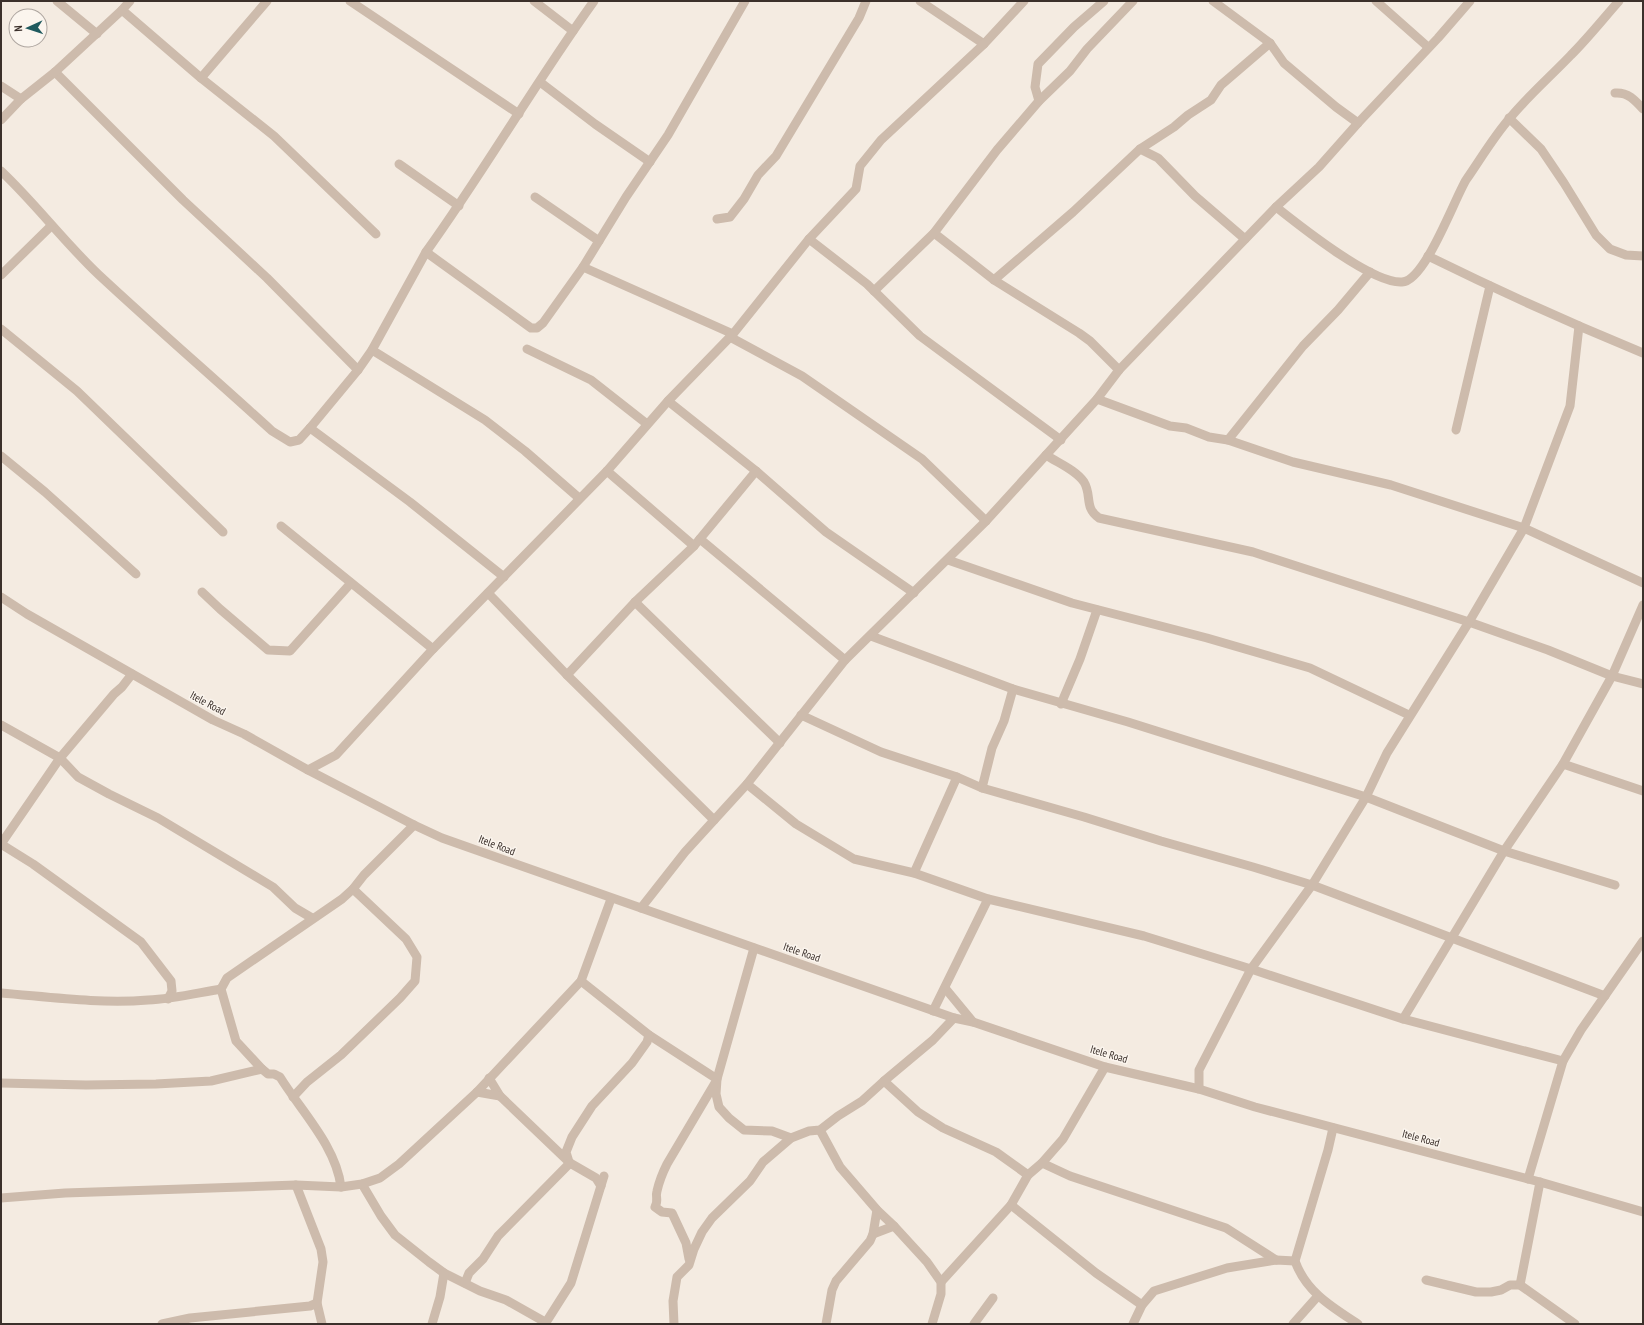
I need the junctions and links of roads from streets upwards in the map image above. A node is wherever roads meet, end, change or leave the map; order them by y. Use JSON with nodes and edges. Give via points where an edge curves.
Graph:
{"nodes":[{"id":1,"x":57,"y":1,"type":"edge"},
{"id":2,"x":130,"y":1,"type":"edge"},
{"id":3,"x":267,"y":1,"type":"edge"},
{"id":4,"x":350,"y":1,"type":"edge"},
{"id":5,"x":534,"y":1,"type":"edge"},
{"id":6,"x":594,"y":1,"type":"edge"},
{"id":7,"x":745,"y":1,"type":"edge"},
{"id":8,"x":866,"y":1,"type":"edge"},
{"id":9,"x":920,"y":1,"type":"edge"},
{"id":10,"x":1024,"y":1,"type":"edge"},
{"id":11,"x":1104,"y":1,"type":"edge"},
{"id":12,"x":1133,"y":1,"type":"edge"},
{"id":13,"x":1213,"y":1,"type":"edge"},
{"id":14,"x":1376,"y":1,"type":"edge"},
{"id":15,"x":1470,"y":1,"type":"edge"},
{"id":16,"x":1619,"y":1,"type":"edge"},
{"id":17,"x":122,"y":10,"type":"junction"},
{"id":18,"x":573,"y":30,"type":"junction"},
{"id":19,"x":97,"y":34,"type":"junction"},
{"id":20,"x":1270,"y":43,"type":"junction"},
{"id":21,"x":984,"y":44,"type":"junction"},
{"id":22,"x":1428,"y":47,"type":"junction"},
{"id":23,"x":55,"y":72,"type":"junction"},
{"id":24,"x":201,"y":78,"type":"junction"},
{"id":25,"x":540,"y":82,"type":"junction"},
{"id":26,"x":1,"y":86,"type":"edge"},
{"id":27,"x":1615,"y":93,"type":"dead end"},
{"id":28,"x":21,"y":100,"type":"junction"},
{"id":29,"x":1039,"y":101,"type":"junction"},
{"id":30,"x":1643,"y":109,"type":"edge"},
{"id":31,"x":519,"y":114,"type":"junction"},
{"id":32,"x":1509,"y":118,"type":"junction"},
{"id":33,"x":1,"y":120,"type":"edge"},
{"id":34,"x":1358,"y":123,"type":"junction"},
{"id":35,"x":1140,"y":149,"type":"junction"},
{"id":36,"x":650,"y":162,"type":"junction"},
{"id":37,"x":399,"y":164,"type":"dead end"},
{"id":38,"x":1,"y":171,"type":"edge"},
{"id":39,"x":534,"y":197,"type":"dead end"},
{"id":40,"x":459,"y":206,"type":"junction"},
{"id":41,"x":1276,"y":207,"type":"junction"},
{"id":42,"x":717,"y":219,"type":"dead end"},
{"id":43,"x":51,"y":226,"type":"junction"},
{"id":44,"x":934,"y":233,"type":"junction"},
{"id":45,"x":376,"y":234,"type":"dead end"},
{"id":46,"x":809,"y":239,"type":"junction"},
{"id":47,"x":1245,"y":239,"type":"junction"},
{"id":48,"x":599,"y":241,"type":"junction"},
{"id":49,"x":426,"y":252,"type":"junction"},
{"id":50,"x":1428,"y":256,"type":"junction"},
{"id":51,"x":1643,"y":256,"type":"edge"},
{"id":52,"x":583,"y":267,"type":"junction"},
{"id":53,"x":1370,"y":272,"type":"junction"},
{"id":54,"x":1,"y":275,"type":"edge"},
{"id":55,"x":994,"y":280,"type":"junction"},
{"id":56,"x":1490,"y":286,"type":"junction"},
{"id":57,"x":874,"y":291,"type":"junction"},
{"id":58,"x":1579,"y":326,"type":"junction"},
{"id":59,"x":1,"y":329,"type":"edge"},
{"id":60,"x":731,"y":335,"type":"junction"},
{"id":61,"x":527,"y":349,"type":"dead end"},
{"id":62,"x":372,"y":350,"type":"junction"},
{"id":63,"x":1643,"y":353,"type":"edge"},
{"id":64,"x":358,"y":370,"type":"junction"},
{"id":65,"x":1119,"y":370,"type":"junction"},
{"id":66,"x":1098,"y":399,"type":"junction"},
{"id":67,"x":668,"y":401,"type":"junction"},
{"id":68,"x":647,"y":424,"type":"junction"},
{"id":69,"x":310,"y":428,"type":"junction"},
{"id":70,"x":1456,"y":430,"type":"dead end"},
{"id":71,"x":1060,"y":440,"type":"junction"},
{"id":72,"x":1228,"y":440,"type":"junction"},
{"id":73,"x":1046,"y":455,"type":"junction"},
{"id":74,"x":1,"y":456,"type":"edge"},
{"id":75,"x":607,"y":471,"type":"junction"},
{"id":76,"x":756,"y":472,"type":"junction"},
{"id":77,"x":579,"y":498,"type":"junction"},
{"id":78,"x":986,"y":521,"type":"junction"},
{"id":79,"x":281,"y":526,"type":"dead end"},
{"id":80,"x":1524,"y":528,"type":"junction"},
{"id":81,"x":223,"y":532,"type":"dead end"},
{"id":82,"x":697,"y":542,"type":"junction"},
{"id":83,"x":948,"y":560,"type":"junction"},
{"id":84,"x":136,"y":574,"type":"dead end"},
{"id":85,"x":504,"y":577,"type":"junction"},
{"id":86,"x":351,"y":583,"type":"junction"},
{"id":87,"x":1643,"y":583,"type":"edge"},
{"id":88,"x":202,"y":592,"type":"dead end"},
{"id":89,"x":488,"y":593,"type":"junction"},
{"id":90,"x":914,"y":593,"type":"junction"},
{"id":91,"x":1,"y":597,"type":"edge"},
{"id":92,"x":635,"y":602,"type":"junction"},
{"id":93,"x":1643,"y":605,"type":"edge"},
{"id":94,"x":1097,"y":610,"type":"junction"},
{"id":95,"x":1468,"y":622,"type":"junction"},
{"id":96,"x":871,"y":636,"type":"junction"},
{"id":97,"x":433,"y":649,"type":"junction"},
{"id":98,"x":845,"y":660,"type":"junction"},
{"id":99,"x":132,"y":674,"type":"junction"},
{"id":100,"x":567,"y":676,"type":"junction"},
{"id":101,"x":1612,"y":676,"type":"junction"},
{"id":102,"x":1643,"y":684,"type":"edge"},
{"id":103,"x":1012,"y":689,"type":"junction"},
{"id":104,"x":1061,"y":704,"type":"junction"},
{"id":105,"x":801,"y":715,"type":"junction"},
{"id":106,"x":1409,"y":715,"type":"junction"},
{"id":107,"x":1,"y":725,"type":"edge"},
{"id":108,"x":780,"y":743,"type":"junction"},
{"id":109,"x":60,"y":758,"type":"junction"},
{"id":110,"x":1563,"y":764,"type":"junction"},
{"id":111,"x":308,"y":770,"type":"junction"},
{"id":112,"x":957,"y":777,"type":"junction"},
{"id":113,"x":747,"y":784,"type":"junction"},
{"id":114,"x":982,"y":788,"type":"junction"},
{"id":115,"x":1643,"y":791,"type":"edge"},
{"id":116,"x":1366,"y":797,"type":"junction"},
{"id":117,"x":714,"y":820,"type":"junction"},
{"id":118,"x":414,"y":825,"type":"junction"},
{"id":119,"x":1,"y":844,"type":"edge"},
{"id":120,"x":1504,"y":851,"type":"junction"},
{"id":121,"x":914,"y":873,"type":"junction"},
{"id":122,"x":1615,"y":885,"type":"dead end"},
{"id":123,"x":1312,"y":886,"type":"junction"},
{"id":124,"x":353,"y":889,"type":"junction"},
{"id":125,"x":988,"y":898,"type":"junction"},
{"id":126,"x":611,"y":899,"type":"junction"},
{"id":127,"x":642,"y":908,"type":"junction"},
{"id":128,"x":312,"y":918,"type":"junction"},
{"id":129,"x":1452,"y":937,"type":"junction"},
{"id":130,"x":1643,"y":941,"type":"edge"},
{"id":131,"x":754,"y":948,"type":"junction"},
{"id":132,"x":1251,"y":969,"type":"junction"},
{"id":133,"x":581,"y":981,"type":"junction"},
{"id":134,"x":945,"y":988,"type":"junction"},
{"id":135,"x":221,"y":989,"type":"junction"},
{"id":136,"x":1,"y":993,"type":"edge"},
{"id":137,"x":1605,"y":996,"type":"junction"},
{"id":138,"x":168,"y":999,"type":"junction"},
{"id":139,"x":933,"y":1011,"type":"junction"},
{"id":140,"x":954,"y":1018,"type":"junction"},
{"id":141,"x":1403,"y":1019,"type":"junction"},
{"id":142,"x":973,"y":1022,"type":"junction"},
{"id":143,"x":649,"y":1035,"type":"junction"},
{"id":144,"x":1563,"y":1061,"type":"junction"},
{"id":145,"x":1105,"y":1067,"type":"junction"},
{"id":146,"x":262,"y":1069,"type":"junction"},
{"id":147,"x":1199,"y":1070,"type":"junction"},
{"id":148,"x":489,"y":1078,"type":"junction"},
{"id":149,"x":717,"y":1078,"type":"junction"},
{"id":150,"x":884,"y":1081,"type":"junction"},
{"id":151,"x":1,"y":1083,"type":"edge"},
{"id":152,"x":1188,"y":1086,"type":"junction"},
{"id":153,"x":1199,"y":1089,"type":"junction"},
{"id":154,"x":476,"y":1092,"type":"junction"},
{"id":155,"x":500,"y":1096,"type":"junction"},
{"id":156,"x":293,"y":1097,"type":"junction"},
{"id":157,"x":1333,"y":1128,"type":"junction"},
{"id":158,"x":820,"y":1130,"type":"junction"},
{"id":159,"x":791,"y":1138,"type":"junction"},
{"id":160,"x":570,"y":1163,"type":"junction"},
{"id":161,"x":1042,"y":1163,"type":"junction"},
{"id":162,"x":1028,"y":1175,"type":"junction"},
{"id":163,"x":604,"y":1176,"type":"dead end"},
{"id":164,"x":1528,"y":1179,"type":"junction"},
{"id":165,"x":1540,"y":1182,"type":"junction"},
{"id":166,"x":362,"y":1184,"type":"junction"},
{"id":167,"x":296,"y":1185,"type":"junction"},
{"id":168,"x":341,"y":1186,"type":"junction"},
{"id":169,"x":601,"y":1186,"type":"junction"},
{"id":170,"x":1,"y":1198,"type":"edge"},
{"id":171,"x":1011,"y":1206,"type":"junction"},
{"id":172,"x":877,"y":1210,"type":"junction"},
{"id":173,"x":1643,"y":1212,"type":"edge"},
{"id":174,"x":894,"y":1226,"type":"junction"},
{"id":175,"x":873,"y":1234,"type":"junction"},
{"id":176,"x":1276,"y":1260,"type":"junction"},
{"id":177,"x":1295,"y":1261,"type":"junction"},
{"id":178,"x":689,"y":1265,"type":"junction"},
{"id":179,"x":444,"y":1273,"type":"junction"},
{"id":180,"x":1426,"y":1280,"type":"dead end"},
{"id":181,"x":941,"y":1282,"type":"junction"},
{"id":182,"x":465,"y":1283,"type":"junction"},
{"id":183,"x":1520,"y":1285,"type":"junction"},
{"id":184,"x":1317,"y":1296,"type":"junction"},
{"id":185,"x":993,"y":1298,"type":"dead end"},
{"id":186,"x":318,"y":1303,"type":"junction"},
{"id":187,"x":1142,"y":1305,"type":"junction"},
{"id":188,"x":218,"y":1319,"type":"edge"},
{"id":189,"x":545,"y":1323,"type":"edge"},
{"id":190,"x":162,"y":1324,"type":"edge"},
{"id":191,"x":322,"y":1324,"type":"edge"},
{"id":192,"x":432,"y":1324,"type":"edge"},
{"id":193,"x":674,"y":1324,"type":"edge"},
{"id":194,"x":826,"y":1324,"type":"edge"},
{"id":195,"x":932,"y":1324,"type":"edge"},
{"id":196,"x":974,"y":1324,"type":"edge"},
{"id":197,"x":1133,"y":1324,"type":"edge"},
{"id":198,"x":1293,"y":1324,"type":"edge"},
{"id":199,"x":1358,"y":1324,"type":"edge"},
{"id":200,"x":1575,"y":1324,"type":"edge"}],
"edges":[{"from":1,"to":19,"type":"street"},
{"from":2,"to":17,"type":"street"},
{"from":3,"to":24,"type":"street"},
{"from":4,"to":31,"type":"street"},
{"from":5,"to":18,"type":"street"},
{"from":6,"to":18,"type":"street"},
{"from":7,"to":36,"type":"street"},
{"from":8,"to":42,"type":"street","via":[[859,18],[776,156],[758,175],[730,217]]},
{"from":9,"to":21,"type":"street"},
{"from":10,"to":21,"type":"street"},
{"from":11,"to":29,"type":"street","via":[[1038,64],[1035,87]]},
{"from":12,"to":29,"type":"street","via":[[1087,49],[1070,71]]},
{"from":13,"to":20,"type":"street"},
{"from":14,"to":22,"type":"street"},
{"from":15,"to":22,"type":"street"},
{"from":16,"to":32,"type":"street","via":[[1571,55]]},
{"from":17,"to":19,"type":"street"},
{"from":17,"to":24,"type":"street"},
{"from":18,"to":25,"type":"street"},
{"from":19,"to":23,"type":"street"},
{"from":20,"to":34,"type":"street","via":[[1284,63]]},
{"from":20,"to":35,"type":"street","via":[[1221,85],[1212,100]]},
{"from":21,"to":46,"type":"street","via":[[881,140],[860,166],[856,189]]},
{"from":22,"to":34,"type":"street"},
{"from":23,"to":28,"type":"street"},
{"from":23,"to":64,"type":"street"},
{"from":24,"to":45,"type":"street","via":[[274,136]]},
{"from":25,"to":31,"type":"street"},
{"from":25,"to":36,"type":"street"},
{"from":26,"to":28,"type":"street"},
{"from":27,"to":30,"type":"street","via":[[1623,92]]},
{"from":28,"to":33,"type":"street"},
{"from":29,"to":44,"type":"street","via":[[997,150]]},
{"from":31,"to":40,"type":"street"},
{"from":32,"to":50,"type":"street","via":[[1465,181]]},
{"from":32,"to":51,"type":"street","via":[[1541,150],[1596,235],[1610,249],[1626,255]]},
{"from":34,"to":41,"type":"street","via":[[1319,167]]},
{"from":35,"to":47,"type":"street","via":[[1158,158],[1170,168],[1195,196]]},
{"from":35,"to":55,"type":"street","via":[[1073,212]]},
{"from":36,"to":48,"type":"street"},
{"from":37,"to":40,"type":"street"},
{"from":38,"to":43,"type":"street"},
{"from":39,"to":48,"type":"street"},
{"from":40,"to":49,"type":"street"},
{"from":41,"to":47,"type":"street"},
{"from":41,"to":53,"type":"street","via":[[1352,263]]},
{"from":43,"to":54,"type":"street"},
{"from":43,"to":69,"type":"street","via":[[98,274],[272,431],[290,442],[299,440]]},
{"from":44,"to":55,"type":"street"},
{"from":44,"to":57,"type":"street"},
{"from":46,"to":57,"type":"street"},
{"from":46,"to":60,"type":"street"},
{"from":47,"to":65,"type":"street"},
{"from":48,"to":52,"type":"street"},
{"from":49,"to":52,"type":"street","via":[[531,328],[538,328]]},
{"from":49,"to":62,"type":"street"},
{"from":50,"to":53,"type":"street","via":[[1413,278],[1403,282],[1391,281]]},
{"from":50,"to":56,"type":"street"},
{"from":52,"to":60,"type":"street"},
{"from":53,"to":72,"type":"street","via":[[1303,346]]},
{"from":55,"to":65,"type":"street","via":[[1079,333]]},
{"from":56,"to":58,"type":"street"},
{"from":56,"to":70,"type":"street"},
{"from":57,"to":71,"type":"street","via":[[920,336]]},
{"from":58,"to":63,"type":"street"},
{"from":58,"to":80,"type":"street","via":[[1570,406]]},
{"from":59,"to":81,"type":"street","via":[[77,391]]},
{"from":60,"to":67,"type":"street"},
{"from":60,"to":78,"type":"street","via":[[802,376],[916,454]]},
{"from":61,"to":68,"type":"street","via":[[592,380]]},
{"from":62,"to":64,"type":"street"},
{"from":62,"to":77,"type":"street","via":[[485,420]]},
{"from":64,"to":69,"type":"street"},
{"from":65,"to":66,"type":"street"},
{"from":66,"to":71,"type":"street"},
{"from":66,"to":72,"type":"street","via":[[1170,426]]},
{"from":67,"to":68,"type":"street"},
{"from":67,"to":76,"type":"street"},
{"from":68,"to":75,"type":"street"},
{"from":69,"to":85,"type":"street","via":[[410,502]]},
{"from":71,"to":73,"type":"street"},
{"from":72,"to":80,"type":"street","via":[[1292,462],[1391,485]]},
{"from":73,"to":78,"type":"street"},
{"from":73,"to":95,"type":"street","via":[[1083,481],[1092,513],[1099,518],[1253,552]]},
{"from":74,"to":84,"type":"street"},
{"from":75,"to":77,"type":"street"},
{"from":75,"to":82,"type":"street"},
{"from":76,"to":82,"type":"street"},
{"from":76,"to":90,"type":"street","via":[[826,532]]},
{"from":77,"to":85,"type":"street"},
{"from":78,"to":83,"type":"street"},
{"from":79,"to":86,"type":"street"},
{"from":80,"to":87,"type":"street"},
{"from":80,"to":95,"type":"street"},
{"from":82,"to":92,"type":"street"},
{"from":82,"to":98,"type":"street"},
{"from":83,"to":90,"type":"street"},
{"from":83,"to":94,"type":"street"},
{"from":85,"to":89,"type":"street"},
{"from":86,"to":88,"type":"street","via":[[290,651],[268,650]]},
{"from":86,"to":97,"type":"street"},
{"from":89,"to":97,"type":"street"},
{"from":89,"to":100,"type":"street"},
{"from":90,"to":96,"type":"street"},
{"from":91,"to":99,"type":"street","name":"Itele Road"},
{"from":92,"to":100,"type":"street"},
{"from":92,"to":108,"type":"street"},
{"from":93,"to":101,"type":"street"},
{"from":94,"to":104,"type":"street"},
{"from":94,"to":106,"type":"street","via":[[1310,668]]},
{"from":95,"to":101,"type":"street"},
{"from":95,"to":106,"type":"street"},
{"from":96,"to":98,"type":"street"},
{"from":96,"to":103,"type":"street"},
{"from":97,"to":111,"type":"street","via":[[336,754]]},
{"from":98,"to":105,"type":"street"},
{"from":99,"to":109,"type":"street"},
{"from":99,"to":111,"type":"street","name":"Itele Road"},
{"from":100,"to":117,"type":"street"},
{"from":101,"to":102,"type":"street"},
{"from":101,"to":110,"type":"street"},
{"from":103,"to":104,"type":"street"},
{"from":103,"to":114,"type":"street","via":[[1004,721],[992,748]]},
{"from":104,"to":116,"type":"street","via":[[1128,722]]},
{"from":105,"to":108,"type":"street"},
{"from":105,"to":112,"type":"street","via":[[881,752]]},
{"from":106,"to":116,"type":"street"},
{"from":107,"to":109,"type":"street"},
{"from":108,"to":113,"type":"street"},
{"from":109,"to":119,"type":"street"},
{"from":109,"to":128,"type":"street","via":[[78,777],[191,837],[272,887],[295,908]]},
{"from":110,"to":115,"type":"street"},
{"from":110,"to":120,"type":"street"},
{"from":111,"to":118,"type":"street","name":"Itele Road"},
{"from":112,"to":114,"type":"street"},
{"from":112,"to":121,"type":"street"},
{"from":113,"to":117,"type":"street"},
{"from":113,"to":121,"type":"street","via":[[796,824],[854,859]]},
{"from":114,"to":123,"type":"street"},
{"from":116,"to":120,"type":"street"},
{"from":116,"to":123,"type":"street"},
{"from":117,"to":127,"type":"street","via":[[685,852]]},
{"from":118,"to":124,"type":"street"},
{"from":118,"to":126,"type":"street","name":"Itele Road","via":[[442,838]]},
{"from":119,"to":138,"type":"street","via":[[141,942],[171,980],[172,990]]},
{"from":120,"to":122,"type":"street"},
{"from":120,"to":129,"type":"street"},
{"from":121,"to":125,"type":"street"},
{"from":123,"to":129,"type":"street"},
{"from":123,"to":132,"type":"street"},
{"from":124,"to":128,"type":"street"},
{"from":124,"to":156,"type":"street","via":[[406,939],[417,958],[415,981],[341,1055],[307,1082]]},
{"from":125,"to":132,"type":"street","via":[[1144,936]]},
{"from":125,"to":134,"type":"street"},
{"from":126,"to":127,"type":"street","name":"Itele Road"},
{"from":126,"to":133,"type":"street"},
{"from":127,"to":131,"type":"street","name":"Itele Road"},
{"from":128,"to":135,"type":"street","via":[[227,978]]},
{"from":129,"to":137,"type":"street"},
{"from":129,"to":141,"type":"street"},
{"from":130,"to":137,"type":"street"},
{"from":131,"to":139,"type":"street","name":"Itele Road"},
{"from":131,"to":149,"type":"street"},
{"from":132,"to":141,"type":"street"},
{"from":132,"to":147,"type":"street"},
{"from":133,"to":143,"type":"street"},
{"from":133,"to":148,"type":"street"},
{"from":134,"to":139,"type":"street"},
{"from":134,"to":142,"type":"street"},
{"from":135,"to":138,"type":"street"},
{"from":135,"to":146,"type":"street","via":[[236,1041]]},
{"from":136,"to":138,"type":"street","via":[[92,1000]]},
{"from":137,"to":144,"type":"street"},
{"from":139,"to":140,"type":"street","name":"Itele Road"},
{"from":140,"to":142,"type":"street","name":"Itele Road"},
{"from":140,"to":150,"type":"street","via":[[933,1040]]},
{"from":141,"to":144,"type":"street"},
{"from":142,"to":145,"type":"street","name":"Itele Road"},
{"from":143,"to":149,"type":"street"},
{"from":143,"to":160,"type":"street","via":[[632,1063],[592,1106],[572,1137],[566,1152]]},
{"from":144,"to":164,"type":"street"},
{"from":145,"to":152,"type":"street","name":"Itele Road"},
{"from":145,"to":161,"type":"street","via":[[1063,1138]]},
{"from":146,"to":151,"type":"street","via":[[211,1081],[156,1084]]},
{"from":146,"to":156,"type":"street","via":[[268,1074],[280,1077]]},
{"from":147,"to":152,"type":"street"},
{"from":147,"to":153,"type":"street"},
{"from":148,"to":154,"type":"street"},
{"from":148,"to":155,"type":"street"},
{"from":149,"to":159,"type":"street","via":[[716,1094],[719,1107],[729,1118],[744,1130],[772,1131]]},
{"from":149,"to":178,"type":"street","via":[[662,1173],[656,1193],[656,1207],[662,1212],[672,1213],[676,1218],[686,1243]]},
{"from":150,"to":158,"type":"street","via":[[862,1101]]},
{"from":150,"to":162,"type":"street","via":[[918,1112],[943,1128],[996,1152]]},
{"from":152,"to":153,"type":"street","name":"Itele Road"},
{"from":153,"to":157,"type":"street","name":"Itele Road"},
{"from":154,"to":155,"type":"street"},
{"from":154,"to":166,"type":"street","via":[[399,1164],[380,1178]]},
{"from":155,"to":160,"type":"street"},
{"from":156,"to":168,"type":"street","via":[[318,1132],[337,1166]]},
{"from":157,"to":164,"type":"street","name":"Itele Road"},
{"from":157,"to":177,"type":"street"},
{"from":158,"to":159,"type":"street"},
{"from":158,"to":172,"type":"street","via":[[840,1167]]},
{"from":159,"to":178,"type":"street","via":[[763,1162],[750,1181],[712,1218],[702,1232]]},
{"from":160,"to":169,"type":"street","via":[[596,1178]]},
{"from":160,"to":182,"type":"street","via":[[498,1236],[483,1259],[469,1273]]},
{"from":161,"to":162,"type":"street"},
{"from":161,"to":176,"type":"street","via":[[1070,1176],[1226,1228]]},
{"from":162,"to":171,"type":"street"},
{"from":163,"to":169,"type":"street"},
{"from":164,"to":165,"type":"street","name":"Itele Road"},
{"from":165,"to":173,"type":"street","name":"Itele Road"},
{"from":165,"to":183,"type":"street"},
{"from":166,"to":168,"type":"street"},
{"from":166,"to":179,"type":"street","via":[[396,1235]]},
{"from":167,"to":168,"type":"street"},
{"from":167,"to":170,"type":"street","via":[[65,1193]]},
{"from":167,"to":186,"type":"street","via":[[321,1248],[323,1262]]},
{"from":169,"to":189,"type":"street","via":[[571,1283]]},
{"from":171,"to":181,"type":"street"},
{"from":171,"to":187,"type":"street","via":[[1096,1273]]},
{"from":172,"to":174,"type":"street"},
{"from":172,"to":175,"type":"street"},
{"from":174,"to":175,"type":"street"},
{"from":174,"to":181,"type":"street","via":[[927,1262]]},
{"from":175,"to":194,"type":"street","via":[[836,1281]]},
{"from":176,"to":177,"type":"street"},
{"from":176,"to":187,"type":"street","via":[[1227,1268],[1154,1291]]},
{"from":177,"to":184,"type":"street","via":[[1301,1275]]},
{"from":178,"to":193,"type":"street","via":[[677,1277],[673,1301]]},
{"from":179,"to":182,"type":"street"},
{"from":179,"to":192,"type":"street"},
{"from":180,"to":183,"type":"street","via":[[1476,1292],[1491,1292],[1510,1285]]},
{"from":181,"to":195,"type":"street","via":[[941,1294]]},
{"from":182,"to":189,"type":"street","via":[[506,1300]]},
{"from":183,"to":200,"type":"street"},
{"from":184,"to":198,"type":"street"},
{"from":184,"to":199,"type":"street"},
{"from":185,"to":196,"type":"street"},
{"from":186,"to":188,"type":"street"},
{"from":186,"to":191,"type":"street"},
{"from":187,"to":197,"type":"street"},
{"from":188,"to":190,"type":"street","via":[[190,1318]]}]}
